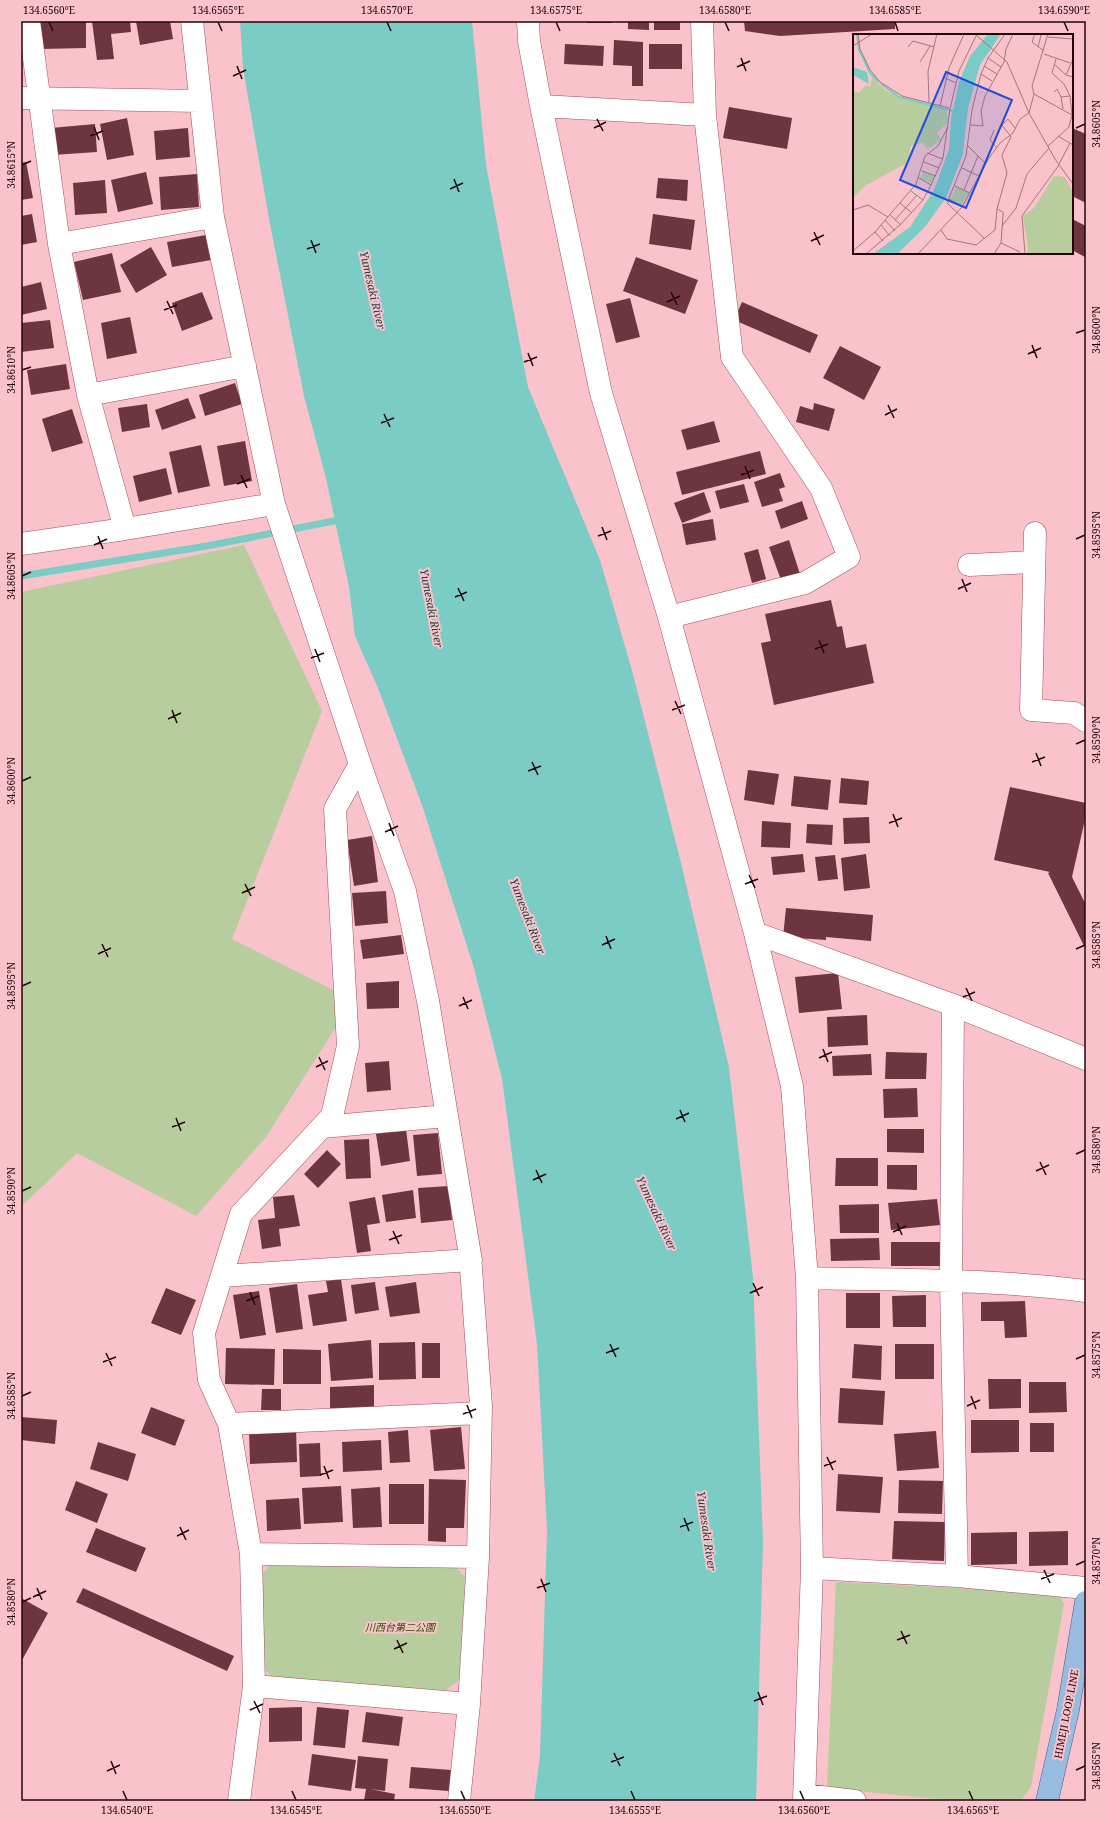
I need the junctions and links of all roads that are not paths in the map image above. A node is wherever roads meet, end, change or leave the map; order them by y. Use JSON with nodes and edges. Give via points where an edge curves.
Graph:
{"nodes":[{"id":1,"x":29,"y":21,"type":"edge"},
{"id":2,"x":192,"y":21,"type":"edge"},
{"id":3,"x":528,"y":21,"type":"edge"},
{"id":4,"x":702,"y":21,"type":"edge"},
{"id":5,"x":30,"y":97,"type":"edge"},
{"id":6,"x":200,"y":101,"type":"junction"},
{"id":7,"x":540,"y":106,"type":"junction"},
{"id":8,"x":705,"y":115,"type":"junction"},
{"id":9,"x":213,"y":217,"type":"junction"},
{"id":10,"x":59,"y":244,"type":"junction"},
{"id":11,"x":245,"y":366,"type":"junction"},
{"id":12,"x":88,"y":394,"type":"junction"},
{"id":13,"x":274,"y":504,"type":"junction"},
{"id":14,"x":125,"y":529,"type":"junction"},
{"id":15,"x":1035,"y":534,"type":"dead end"},
{"id":16,"x":21,"y":544,"type":"edge"},
{"id":17,"x":1034,"y":562,"type":"junction"},
{"id":18,"x":969,"y":565,"type":"dead end"},
{"id":19,"x":669,"y":617,"type":"junction"},
{"id":20,"x":1086,"y":721,"type":"edge"},
{"id":21,"x":360,"y":764,"type":"junction"},
{"id":22,"x":755,"y":932,"type":"junction"},
{"id":23,"x":953,"y":1005,"type":"junction"},
{"id":24,"x":1086,"y":1059,"type":"edge"},
{"id":25,"x":447,"y":1116,"type":"junction"},
{"id":26,"x":322,"y":1127,"type":"junction"},
{"id":27,"x":471,"y":1260,"type":"junction"},
{"id":28,"x":222,"y":1276,"type":"junction"},
{"id":29,"x":807,"y":1278,"type":"junction"},
{"id":30,"x":951,"y":1282,"type":"junction"},
{"id":31,"x":1086,"y":1291,"type":"edge"},
{"id":32,"x":481,"y":1413,"type":"junction"},
{"id":33,"x":229,"y":1424,"type":"junction"},
{"id":34,"x":251,"y":1554,"type":"junction"},
{"id":35,"x":478,"y":1556,"type":"junction"},
{"id":36,"x":812,"y":1568,"type":"junction"},
{"id":37,"x":957,"y":1576,"type":"junction"},
{"id":38,"x":1086,"y":1588,"type":"edge"},
{"id":39,"x":1086,"y":1602,"type":"edge"},
{"id":40,"x":254,"y":1686,"type":"junction"},
{"id":41,"x":469,"y":1704,"type":"junction"},
{"id":42,"x":804,"y":1798,"type":"edge"},
{"id":43,"x":243,"y":1800,"type":"edge"},
{"id":44,"x":459,"y":1801,"type":"edge"},
{"id":45,"x":855,"y":1801,"type":"edge"},
{"id":46,"x":1048,"y":1801,"type":"edge"}],
"edges":[{"from":1,"to":5,"type":"street"},
{"from":2,"to":6,"type":"street"},
{"from":3,"to":7,"type":"street"},
{"from":4,"to":8,"type":"street"},
{"from":5,"to":6,"type":"street"},
{"from":5,"to":10,"type":"street"},
{"from":6,"to":9,"type":"street"},
{"from":7,"to":8,"type":"street"},
{"from":7,"to":19,"type":"street","via":[[601,393]]},
{"from":8,"to":19,"type":"street","via":[[732,357],[821,488],[849,557],[804,583]]},
{"from":9,"to":10,"type":"street"},
{"from":9,"to":11,"type":"street"},
{"from":10,"to":12,"type":"street"},
{"from":11,"to":12,"type":"street"},
{"from":11,"to":13,"type":"street"},
{"from":12,"to":14,"type":"street"},
{"from":13,"to":14,"type":"street"},
{"from":13,"to":21,"type":"street"},
{"from":14,"to":16,"type":"street"},
{"from":15,"to":17,"type":"street"},
{"from":17,"to":18,"type":"street"},
{"from":17,"to":20,"type":"street","via":[[1031,710],[1074,713]]},
{"from":19,"to":22,"type":"street"},
{"from":21,"to":25,"type":"street","via":[[405,891],[428,1001]]},
{"from":21,"to":26,"type":"street","via":[[335,809],[348,1046],[332,1116]]},
{"from":22,"to":23,"type":"street"},
{"from":22,"to":29,"type":"street","via":[[792,1086]]},
{"from":23,"to":24,"type":"street"},
{"from":23,"to":30,"type":"street"},
{"from":25,"to":26,"type":"street"},
{"from":25,"to":27,"type":"street"},
{"from":26,"to":28,"type":"street","via":[[241,1214]]},
{"from":27,"to":28,"type":"street"},
{"from":27,"to":32,"type":"street"},
{"from":28,"to":33,"type":"street","via":[[204,1333],[209,1380]]},
{"from":29,"to":30,"type":"street"},
{"from":29,"to":36,"type":"street"},
{"from":30,"to":31,"type":"street","via":[[1058,1287]]},
{"from":30,"to":37,"type":"street"},
{"from":32,"to":33,"type":"street"},
{"from":32,"to":35,"type":"street"},
{"from":33,"to":34,"type":"street"},
{"from":34,"to":35,"type":"street"},
{"from":34,"to":40,"type":"street"},
{"from":35,"to":41,"type":"street"},
{"from":36,"to":37,"type":"street"},
{"from":36,"to":42,"type":"street"},
{"from":37,"to":38,"type":"street"},
{"from":39,"to":46,"type":"main road","name":"HIMEJI LOOP LINE","via":[[1068,1710]]},
{"from":40,"to":41,"type":"street"},
{"from":40,"to":43,"type":"street"},
{"from":41,"to":44,"type":"street"},
{"from":42,"to":45,"type":"street"}]}
